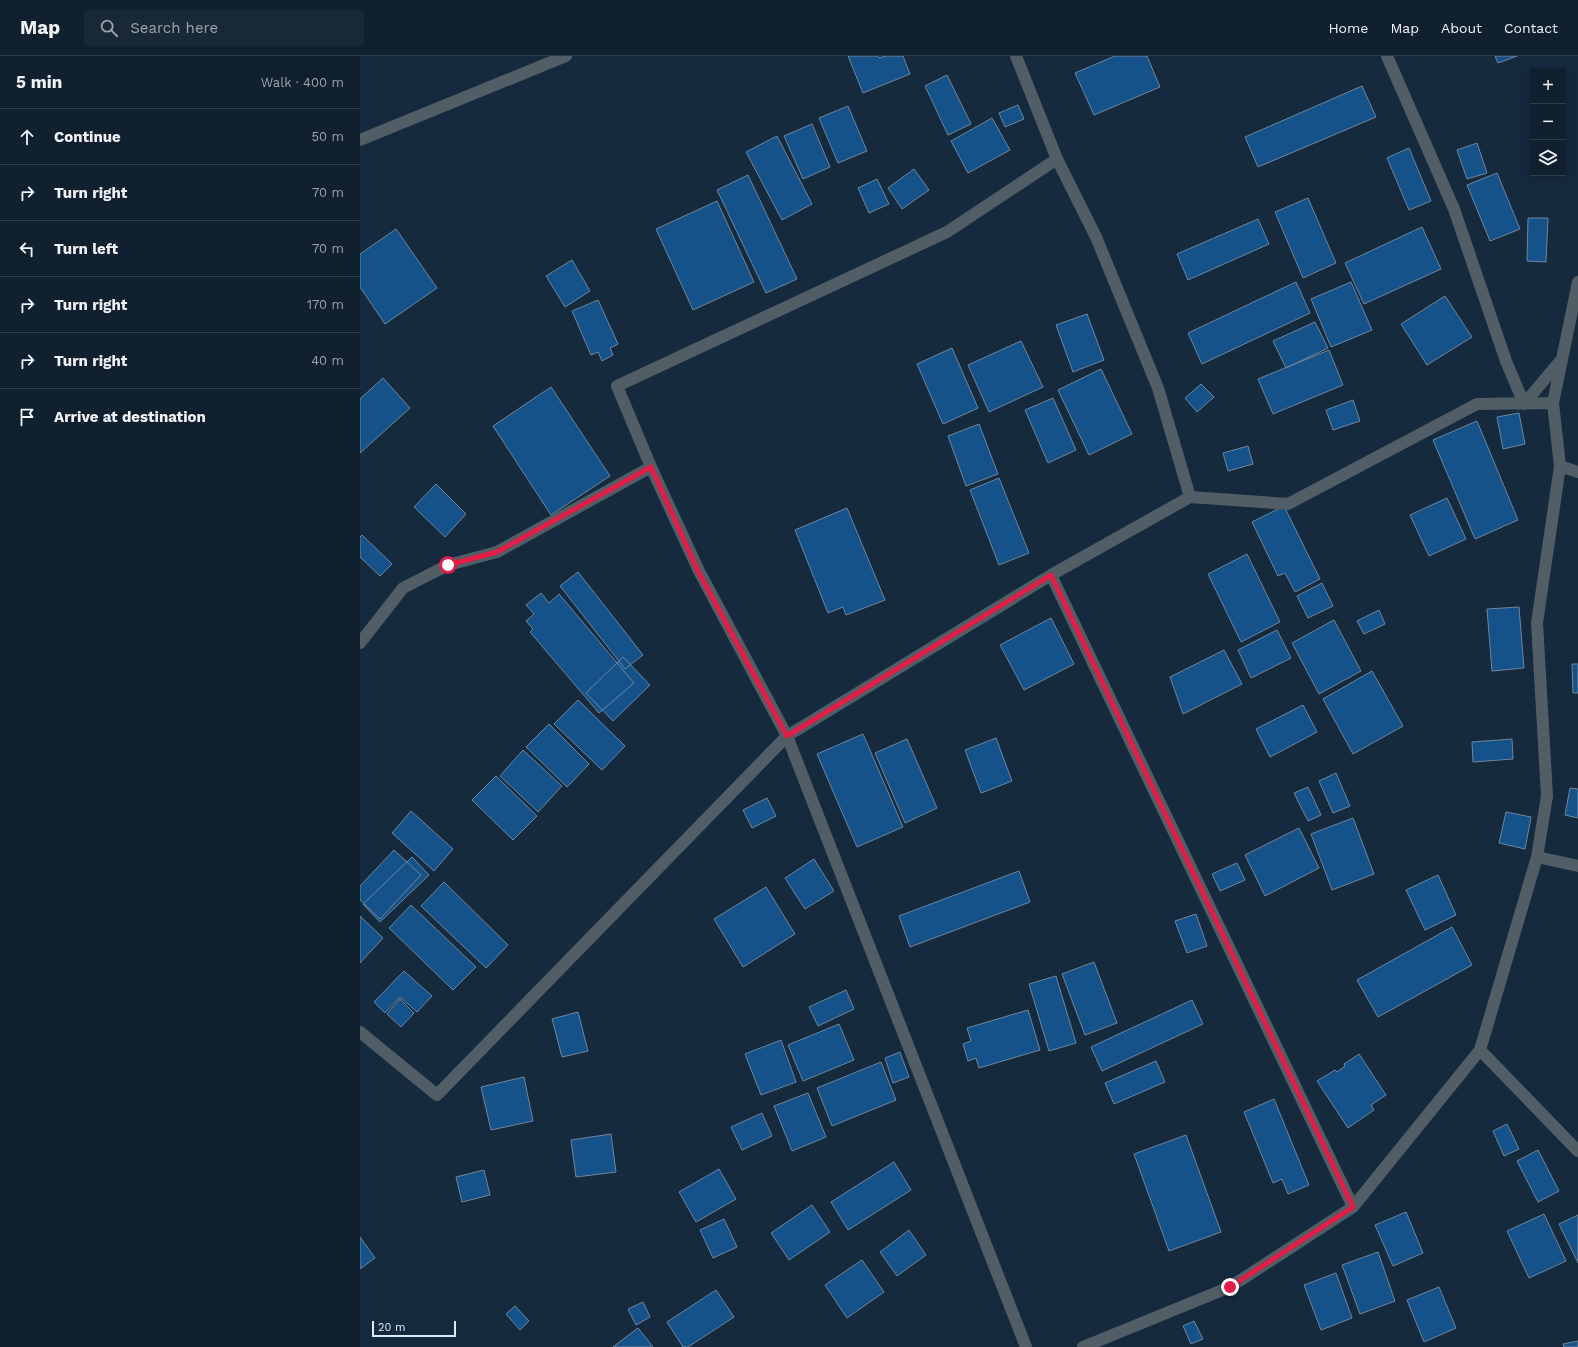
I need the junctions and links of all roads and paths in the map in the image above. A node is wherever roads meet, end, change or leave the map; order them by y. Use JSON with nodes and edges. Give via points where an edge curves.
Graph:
{"nodes":[{"id":1,"x":566,"y":56,"type":"edge"},
{"id":2,"x":1016,"y":56,"type":"edge"},
{"id":3,"x":1387,"y":56,"type":"edge"},
{"id":4,"x":360,"y":140,"type":"edge"},
{"id":5,"x":1057,"y":159,"type":"junction"},
{"id":6,"x":1578,"y":282,"type":"edge"},
{"id":7,"x":1562,"y":358,"type":"junction"},
{"id":8,"x":1553,"y":403,"type":"junction"},
{"id":9,"x":1524,"y":404,"type":"junction"},
{"id":10,"x":1560,"y":466,"type":"junction"},
{"id":11,"x":651,"y":467,"type":"junction"},
{"id":12,"x":1578,"y":472,"type":"edge"},
{"id":13,"x":1190,"y":497,"type":"junction"},
{"id":14,"x":1051,"y":575,"type":"junction"},
{"id":15,"x":360,"y":643,"type":"edge"},
{"id":16,"x":787,"y":736,"type":"junction"},
{"id":17,"x":1537,"y":857,"type":"junction"},
{"id":18,"x":1578,"y":866,"type":"edge"},
{"id":19,"x":360,"y":1032,"type":"edge"},
{"id":20,"x":1480,"y":1050,"type":"junction"},
{"id":21,"x":1578,"y":1151,"type":"edge"},
{"id":22,"x":1353,"y":1207,"type":"junction"},
{"id":23,"x":1026,"y":1347,"type":"edge"},
{"id":24,"x":1083,"y":1347,"type":"edge"}],
"edges":[{"from":1,"to":4,"type":"street"},
{"from":2,"to":5,"type":"street"},
{"from":3,"to":9,"type":"street","via":[[1454,209],[1506,361]]},
{"from":5,"to":11,"type":"street","via":[[947,232],[617,386]]},
{"from":5,"to":13,"type":"street","via":[[1096,236],[1158,388]]},
{"from":6,"to":7,"type":"street"},
{"from":7,"to":8,"type":"street"},
{"from":7,"to":9,"type":"street"},
{"from":8,"to":9,"type":"street"},
{"from":8,"to":10,"type":"street"},
{"from":9,"to":13,"type":"street","via":[[1477,404],[1288,504]]},
{"from":10,"to":12,"type":"street"},
{"from":10,"to":17,"type":"street","via":[[1537,623],[1547,796]]},
{"from":11,"to":15,"type":"street","via":[[497,552],[448,565],[404,588]]},
{"from":11,"to":16,"type":"street","via":[[698,571]]},
{"from":13,"to":14,"type":"street"},
{"from":14,"to":16,"type":"street"},
{"from":14,"to":22,"type":"street"},
{"from":16,"to":19,"type":"street","via":[[437,1095]]},
{"from":16,"to":23,"type":"street"},
{"from":17,"to":18,"type":"street"},
{"from":17,"to":20,"type":"street"},
{"from":20,"to":21,"type":"street"},
{"from":20,"to":22,"type":"street"},
{"from":22,"to":24,"type":"street","via":[[1230,1287]]}]}
